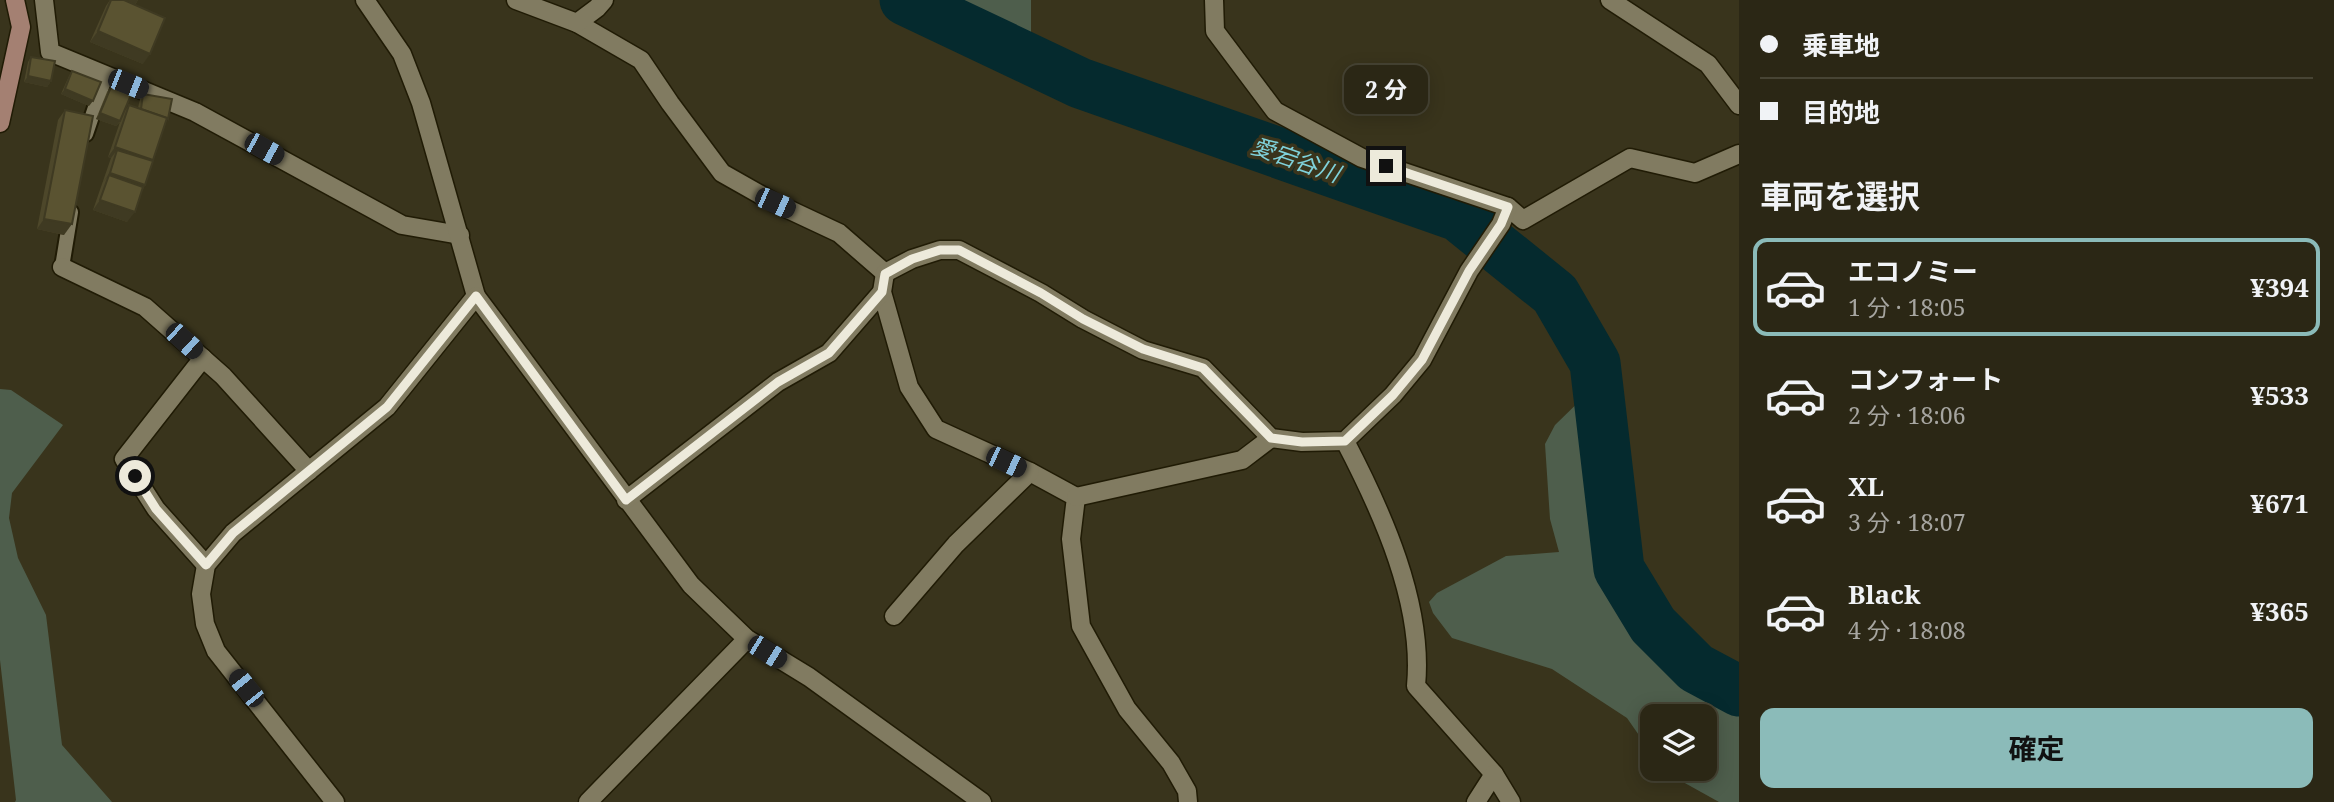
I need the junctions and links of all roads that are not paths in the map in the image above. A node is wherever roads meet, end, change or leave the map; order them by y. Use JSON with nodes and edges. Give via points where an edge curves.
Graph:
{"nodes":[{"id":1,"x":15,"y":0,"type":"edge"},
{"id":2,"x":44,"y":0,"type":"edge"},
{"id":3,"x":365,"y":0,"type":"edge"},
{"id":4,"x":516,"y":0,"type":"edge"},
{"id":5,"x":604,"y":0,"type":"edge"},
{"id":6,"x":1214,"y":0,"type":"edge"},
{"id":7,"x":1610,"y":0,"type":"edge"},
{"id":8,"x":577,"y":23,"type":"junction"},
{"id":9,"x":106,"y":75,"type":"junction"},
{"id":10,"x":1739,"y":104,"type":"edge"},
{"id":11,"x":0,"y":122,"type":"edge"},
{"id":12,"x":83,"y":142,"type":"edge"},
{"id":13,"x":1739,"y":153,"type":"edge"},
{"id":14,"x":75,"y":192,"type":"edge"},
{"id":15,"x":1505,"y":216,"type":"junction"},
{"id":16,"x":460,"y":235,"type":"junction"},
{"id":17,"x":62,"y":267,"type":"joint"},
{"id":18,"x":885,"y":274,"type":"junction"},
{"id":19,"x":882,"y":292,"type":"junction"},
{"id":20,"x":476,"y":296,"type":"junction"},
{"id":21,"x":203,"y":358,"type":"junction"},
{"id":22,"x":1271,"y":438,"type":"junction"},
{"id":23,"x":1345,"y":441,"type":"junction"},
{"id":24,"x":309,"y":471,"type":"junction"},
{"id":25,"x":1030,"y":472,"type":"junction"},
{"id":26,"x":1076,"y":497,"type":"junction"},
{"id":27,"x":626,"y":500,"type":"junction"},
{"id":28,"x":206,"y":565,"type":"junction"},
{"id":29,"x":894,"y":616,"type":"dead end"},
{"id":30,"x":747,"y":639,"type":"junction"},
{"id":31,"x":1494,"y":774,"type":"junction"},
{"id":32,"x":335,"y":802,"type":"edge"},
{"id":33,"x":589,"y":802,"type":"edge"},
{"id":34,"x":982,"y":802,"type":"edge"},
{"id":35,"x":1188,"y":802,"type":"edge"},
{"id":36,"x":1476,"y":802,"type":"edge"},
{"id":37,"x":1511,"y":802,"type":"edge"}],
"edges":[{"from":1,"to":11,"type":"main road","via":[[21,27]]},
{"from":2,"to":9,"type":"street","via":[[50,52]]},
{"from":3,"to":16,"type":"street","via":[[402,54]]},
{"from":4,"to":8,"type":"street"},
{"from":5,"to":8,"type":"street"},
{"from":6,"to":15,"type":"street","via":[[1215,31],[1275,111],[1362,158]]},
{"from":7,"to":10,"type":"street","via":[[1708,64]]},
{"from":8,"to":18,"type":"street","via":[[641,60],[722,173],[839,233]]},
{"from":9,"to":12,"type":"lane"},
{"from":9,"to":16,"type":"street","via":[[195,111],[402,225]]},
{"from":13,"to":15,"type":"street","via":[[1695,173],[1630,158],[1523,220]]},
{"from":14,"to":17,"type":"lane"},
{"from":15,"to":23,"type":"street","via":[[1469,271],[1422,360]]},
{"from":16,"to":20,"type":"street"},
{"from":17,"to":21,"type":"street","via":[[145,307]]},
{"from":18,"to":19,"type":"street"},
{"from":18,"to":22,"type":"street","via":[[912,259],[940,250],[959,250],[1143,349],[1203,368]]},
{"from":19,"to":25,"type":"street","via":[[909,387],[936,429]]},
{"from":19,"to":27,"type":"street","via":[[829,353],[778,382]]},
{"from":20,"to":24,"type":"street","via":[[387,407]]},
{"from":20,"to":27,"type":"street"},
{"from":21,"to":24,"type":"street"},
{"from":21,"to":28,"type":"street","via":[[124,459],[156,509]]},
{"from":22,"to":23,"type":"street"},
{"from":22,"to":26,"type":"street","via":[[1242,460]]},
{"from":23,"to":31,"type":"street","via":[[1376,500],[1398,562],[1416,633],[1416,686]]},
{"from":24,"to":28,"type":"street","via":[[233,533]]},
{"from":25,"to":26,"type":"street"},
{"from":25,"to":29,"type":"street","via":[[956,544]]},
{"from":26,"to":35,"type":"street","via":[[1071,539],[1081,626],[1127,709],[1171,763]]},
{"from":27,"to":30,"type":"street","via":[[691,585]]},
{"from":28,"to":32,"type":"street","via":[[201,594],[205,624],[216,651]]},
{"from":30,"to":33,"type":"street"},
{"from":30,"to":34,"type":"street","via":[[809,677]]},
{"from":31,"to":36,"type":"street"},
{"from":31,"to":37,"type":"street"}]}
